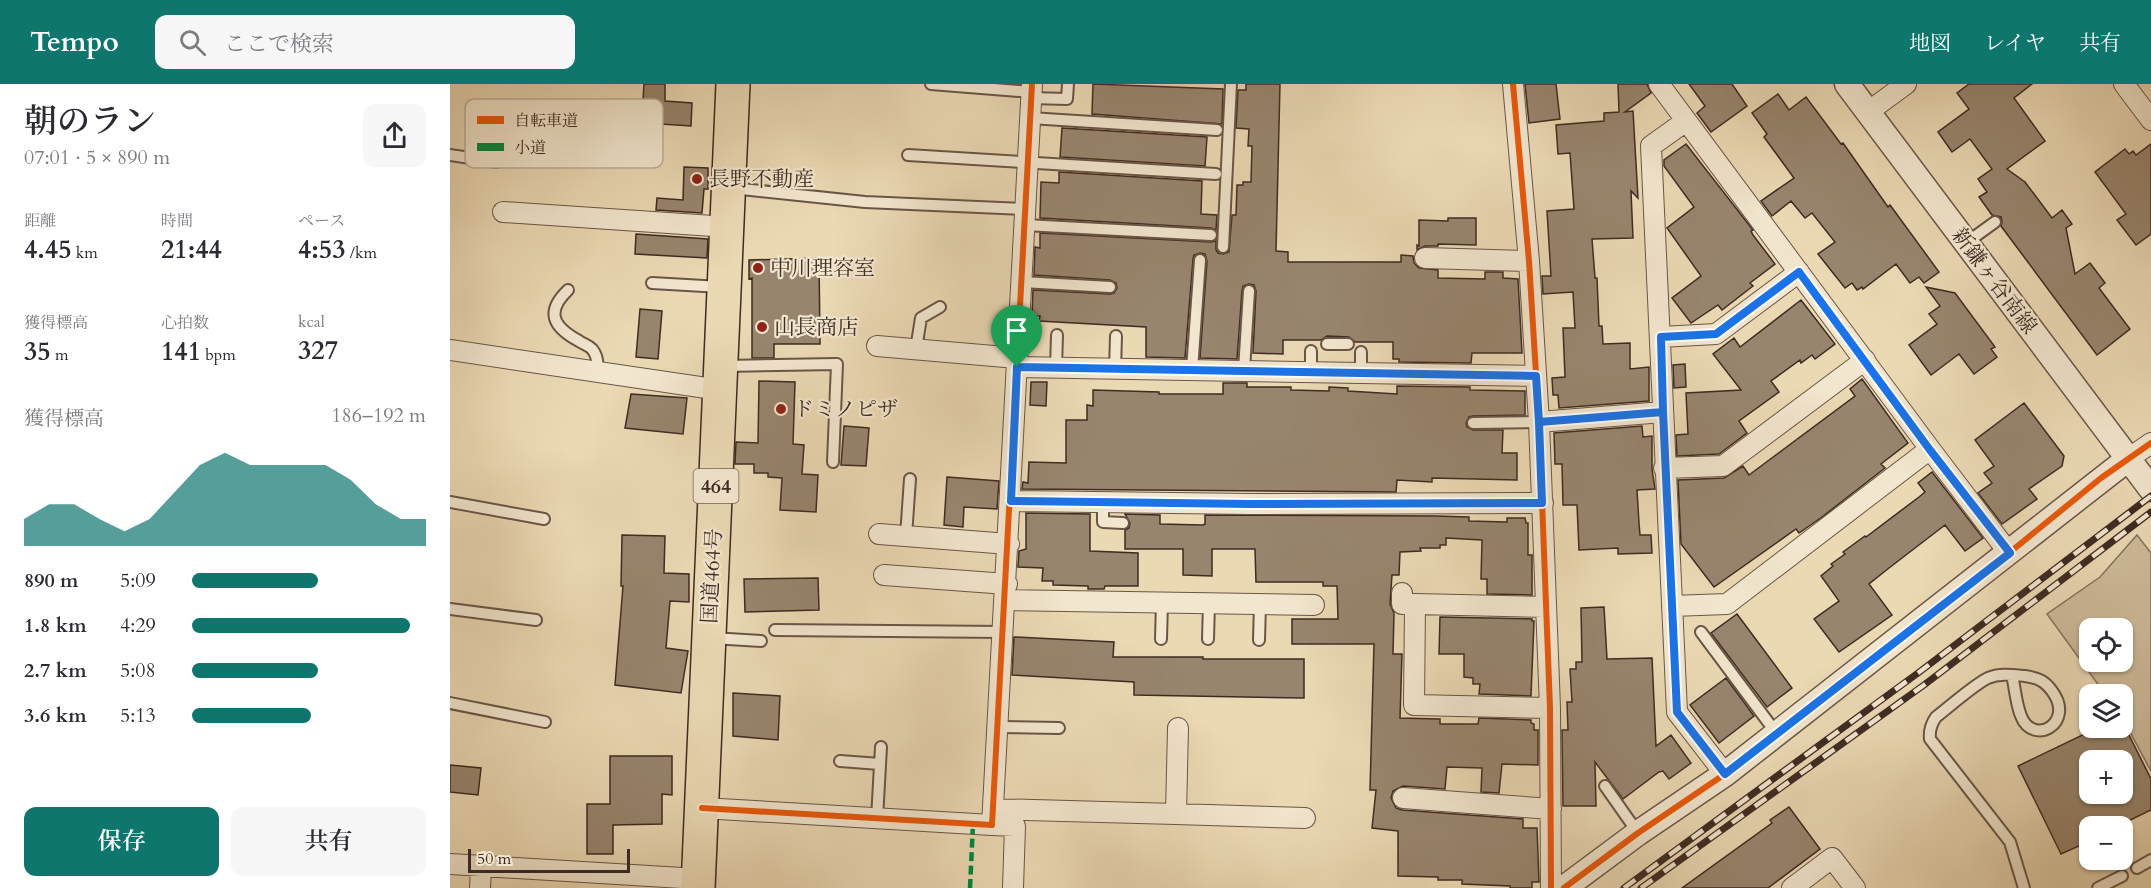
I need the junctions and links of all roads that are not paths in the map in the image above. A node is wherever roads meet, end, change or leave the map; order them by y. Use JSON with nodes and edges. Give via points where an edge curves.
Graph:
{"nodes":[{"id":1,"x":733,"y":84,"type":"edge"},
{"id":2,"x":932,"y":84,"type":"edge"},
{"id":3,"x":1068,"y":84,"type":"edge"},
{"id":4,"x":1231,"y":84,"type":"edge"},
{"id":5,"x":1513,"y":84,"type":"edge"},
{"id":6,"x":1659,"y":84,"type":"edge"},
{"id":7,"x":1847,"y":84,"type":"edge"},
{"id":8,"x":1906,"y":84,"type":"edge"},
{"id":9,"x":2124,"y":84,"type":"edge"},
{"id":10,"x":1032,"y":91,"type":"edge"},
{"id":11,"x":1868,"y":112,"type":"junction"},
{"id":12,"x":1030,"y":118,"type":"junction"},
{"id":13,"x":2151,"y":120,"type":"edge"},
{"id":14,"x":1686,"y":121,"type":"junction"},
{"id":15,"x":1217,"y":130,"type":"dead end"},
{"id":16,"x":450,"y":155,"type":"edge"},
{"id":17,"x":908,"y":155,"type":"dead end"},
{"id":18,"x":465,"y":157,"type":"edge"},
{"id":19,"x":1028,"y":162,"type":"junction"},
{"id":20,"x":1216,"y":174,"type":"dead end"},
{"id":21,"x":729,"y":188,"type":"junction"},
{"id":22,"x":503,"y":212,"type":"dead end"},
{"id":23,"x":1026,"y":217,"type":"junction"},
{"id":24,"x":1995,"y":222,"type":"dead end"},
{"id":25,"x":728,"y":227,"type":"junction"},
{"id":26,"x":1211,"y":235,"type":"dead end"},
{"id":27,"x":1966,"y":244,"type":"junction"},
{"id":28,"x":1223,"y":247,"type":"dead end"},
{"id":29,"x":1425,"y":258,"type":"dead end"},
{"id":30,"x":1200,"y":260,"type":"dead end"},
{"id":31,"x":1529,"y":261,"type":"junction"},
{"id":32,"x":1799,"y":272,"type":"junction"},
{"id":33,"x":1023,"y":282,"type":"junction"},
{"id":34,"x":652,"y":283,"type":"dead end"},
{"id":35,"x":725,"y":287,"type":"junction"},
{"id":36,"x":1110,"y":287,"type":"dead end"},
{"id":37,"x":568,"y":290,"type":"dead end"},
{"id":38,"x":1249,"y":291,"type":"dead end"},
{"id":39,"x":940,"y":307,"type":"dead end"},
{"id":40,"x":1057,"y":335,"type":"dead end"},
{"id":41,"x":1116,"y":336,"type":"dead end"},
{"id":42,"x":1661,"y":337,"type":"junction"},
{"id":43,"x":1327,"y":344,"type":"dead end"},
{"id":44,"x":1348,"y":344,"type":"dead end"},
{"id":45,"x":877,"y":346,"type":"dead end"},
{"id":46,"x":450,"y":350,"type":"edge"},
{"id":47,"x":916,"y":350,"type":"junction"},
{"id":48,"x":1311,"y":351,"type":"dead end"},
{"id":49,"x":1361,"y":352,"type":"dead end"},
{"id":50,"x":1865,"y":360,"type":"junction"},
{"id":51,"x":1017,"y":362,"type":"junction"},
{"id":52,"x":1056,"y":368,"type":"junction"},
{"id":53,"x":1115,"y":369,"type":"junction"},
{"id":54,"x":1192,"y":370,"type":"junction"},
{"id":55,"x":1244,"y":370,"type":"junction"},
{"id":56,"x":597,"y":371,"type":"junction"},
{"id":57,"x":1311,"y":372,"type":"junction"},
{"id":58,"x":1361,"y":373,"type":"junction"},
{"id":59,"x":1536,"y":376,"type":"junction"},
{"id":60,"x":720,"y":378,"type":"junction"},
{"id":61,"x":1663,"y":412,"type":"junction"},
{"id":62,"x":1539,"y":422,"type":"junction"},
{"id":63,"x":1473,"y":423,"type":"dead end"},
{"id":64,"x":2151,"y":443,"type":"edge"},
{"id":65,"x":1930,"y":450,"type":"junction"},
{"id":66,"x":833,"y":462,"type":"dead end"},
{"id":67,"x":1664,"y":468,"type":"junction"},
{"id":68,"x":2141,"y":475,"type":"edge"},
{"id":69,"x":910,"y":479,"type":"dead end"},
{"id":70,"x":1011,"y":501,"type":"junction"},
{"id":71,"x":450,"y":502,"type":"edge"},
{"id":72,"x":1103,"y":502,"type":"junction"},
{"id":73,"x":1542,"y":503,"type":"junction"},
{"id":74,"x":544,"y":519,"type":"dead end"},
{"id":75,"x":1123,"y":523,"type":"dead end"},
{"id":76,"x":879,"y":534,"type":"dead end"},
{"id":77,"x":906,"y":536,"type":"junction"},
{"id":78,"x":1009,"y":544,"type":"junction"},
{"id":79,"x":2010,"y":553,"type":"junction"},
{"id":80,"x":884,"y":575,"type":"dead end"},
{"id":81,"x":1006,"y":592,"type":"junction"},
{"id":82,"x":1162,"y":602,"type":"junction"},
{"id":83,"x":1209,"y":603,"type":"junction"},
{"id":84,"x":1260,"y":604,"type":"junction"},
{"id":85,"x":1314,"y":604,"type":"dead end"},
{"id":86,"x":1672,"y":606,"type":"junction"},
{"id":87,"x":1546,"y":607,"type":"junction"},
{"id":88,"x":450,"y":609,"type":"edge"},
{"id":89,"x":536,"y":620,"type":"dead end"},
{"id":90,"x":775,"y":630,"type":"dead end"},
{"id":91,"x":1004,"y":632,"type":"junction"},
{"id":92,"x":1701,"y":632,"type":"dead end"},
{"id":93,"x":709,"y":637,"type":"junction"},
{"id":94,"x":1161,"y":639,"type":"dead end"},
{"id":95,"x":1208,"y":639,"type":"dead end"},
{"id":96,"x":1259,"y":640,"type":"dead end"},
{"id":97,"x":761,"y":641,"type":"dead end"},
{"id":98,"x":2012,"y":675,"type":"junction"},
{"id":99,"x":450,"y":703,"type":"edge"},
{"id":100,"x":1550,"y":708,"type":"junction"},
{"id":101,"x":545,"y":722,"type":"dead end"},
{"id":102,"x":998,"y":727,"type":"junction"},
{"id":103,"x":1059,"y":728,"type":"dead end"},
{"id":104,"x":1178,"y":728,"type":"dead end"},
{"id":105,"x":1777,"y":734,"type":"junction"},
{"id":106,"x":881,"y":747,"type":"dead end"},
{"id":107,"x":840,"y":761,"type":"dead end"},
{"id":108,"x":880,"y":764,"type":"junction"},
{"id":109,"x":1725,"y":774,"type":"junction"},
{"id":110,"x":1605,"y":786,"type":"dead end"},
{"id":111,"x":1403,"y":798,"type":"dead end"},
{"id":112,"x":702,"y":808,"type":"junction"},
{"id":113,"x":1551,"y":809,"type":"junction"},
{"id":114,"x":1176,"y":814,"type":"junction"},
{"id":115,"x":993,"y":817,"type":"junction"},
{"id":116,"x":1305,"y":818,"type":"dead end"},
{"id":117,"x":877,"y":819,"type":"junction"},
{"id":118,"x":1638,"y":833,"type":"junction"},
{"id":119,"x":2151,"y":860,"type":"edge"},
{"id":120,"x":450,"y":864,"type":"edge"},
{"id":121,"x":481,"y":867,"type":"junction"},
{"id":122,"x":2137,"y":868,"type":"dead end"},
{"id":123,"x":2122,"y":876,"type":"dead end"},
{"id":124,"x":698,"y":883,"type":"edge"},
{"id":125,"x":480,"y":888,"type":"edge"},
{"id":126,"x":1013,"y":888,"type":"edge"},
{"id":127,"x":1551,"y":888,"type":"edge"},
{"id":128,"x":1564,"y":888,"type":"edge"},
{"id":129,"x":1792,"y":888,"type":"edge"},
{"id":130,"x":1854,"y":888,"type":"edge"},
{"id":131,"x":2024,"y":888,"type":"edge"},
{"id":132,"x":2098,"y":888,"type":"edge"}],
"edges":[{"from":1,"to":21,"type":"highway","name":"国道464号","number":"464"},
{"from":2,"to":10,"type":"lane"},
{"from":3,"to":10,"type":"lane","via":[[1067,99]]},
{"from":4,"to":28,"type":"lane"},
{"from":5,"to":31,"type":"street"},
{"from":6,"to":14,"type":"street"},
{"from":7,"to":11,"type":"street","name":"新鎌ヶ谷南線"},
{"from":8,"to":11,"type":"street"},
{"from":9,"to":13,"type":"street"},
{"from":10,"to":12,"type":"street"},
{"from":11,"to":27,"type":"street","name":"新鎌ヶ谷南線"},
{"from":12,"to":15,"type":"lane"},
{"from":12,"to":19,"type":"street"},
{"from":14,"to":32,"type":"street"},
{"from":14,"to":42,"type":"street","via":[[1650,146]]},
{"from":16,"to":18,"type":"lane"},
{"from":17,"to":19,"type":"lane"},
{"from":19,"to":20,"type":"lane"},
{"from":19,"to":23,"type":"street"},
{"from":21,"to":23,"type":"lane"},
{"from":21,"to":25,"type":"highway","name":"国道464号","number":"464"},
{"from":22,"to":25,"type":"street"},
{"from":23,"to":26,"type":"lane"},
{"from":23,"to":33,"type":"street"},
{"from":24,"to":27,"type":"lane"},
{"from":25,"to":35,"type":"highway","name":"国道464号","number":"464"},
{"from":27,"to":68,"type":"street","name":"新鎌ヶ谷南線"},
{"from":29,"to":31,"type":"street"},
{"from":30,"to":54,"type":"lane"},
{"from":31,"to":59,"type":"street"},
{"from":32,"to":42,"type":"street","via":[[1716,334]]},
{"from":32,"to":50,"type":"street"},
{"from":33,"to":36,"type":"lane"},
{"from":33,"to":51,"type":"street"},
{"from":34,"to":35,"type":"lane"},
{"from":35,"to":60,"type":"highway","name":"国道464号","number":"464"},
{"from":37,"to":56,"type":"lane","via":[[554,310],[557,323],[564,332],[590,347]]},
{"from":38,"to":55,"type":"lane"},
{"from":39,"to":47,"type":"lane","via":[[921,318]]},
{"from":40,"to":52,"type":"lane"},
{"from":41,"to":53,"type":"lane"},
{"from":42,"to":61,"type":"street"},
{"from":43,"to":44,"type":"lane"},
{"from":45,"to":47,"type":"street"},
{"from":46,"to":56,"type":"street"},
{"from":47,"to":51,"type":"street"},
{"from":48,"to":57,"type":"lane"},
{"from":49,"to":58,"type":"lane"},
{"from":50,"to":65,"type":"street"},
{"from":50,"to":67,"type":"street","via":[[1723,466]]},
{"from":51,"to":52,"type":"street"},
{"from":51,"to":70,"type":"street"},
{"from":52,"to":53,"type":"street"},
{"from":53,"to":54,"type":"street"},
{"from":54,"to":55,"type":"street"},
{"from":55,"to":57,"type":"street"},
{"from":56,"to":60,"type":"street"},
{"from":57,"to":58,"type":"street"},
{"from":58,"to":59,"type":"street"},
{"from":59,"to":62,"type":"street"},
{"from":60,"to":66,"type":"lane","via":[[837,364]]},
{"from":60,"to":93,"type":"highway","name":"国道464号","number":"464"},
{"from":61,"to":62,"type":"street"},
{"from":61,"to":67,"type":"street"},
{"from":62,"to":63,"type":"lane"},
{"from":62,"to":73,"type":"street"},
{"from":64,"to":68,"type":"street"},
{"from":65,"to":79,"type":"street"},
{"from":65,"to":86,"type":"street","via":[[1727,603]]},
{"from":67,"to":86,"type":"street"},
{"from":68,"to":79,"type":"street","via":[[2101,478]]},
{"from":69,"to":77,"type":"lane"},
{"from":70,"to":72,"type":"street"},
{"from":70,"to":78,"type":"street"},
{"from":71,"to":74,"type":"lane"},
{"from":72,"to":73,"type":"street"},
{"from":72,"to":75,"type":"lane","via":[[1103,522]]},
{"from":73,"to":87,"type":"street"},
{"from":76,"to":77,"type":"street"},
{"from":77,"to":78,"type":"street"},
{"from":78,"to":81,"type":"street"},
{"from":79,"to":105,"type":"street"},
{"from":80,"to":81,"type":"street"},
{"from":81,"to":82,"type":"street"},
{"from":81,"to":91,"type":"street"},
{"from":82,"to":83,"type":"street"},
{"from":82,"to":94,"type":"lane"},
{"from":83,"to":84,"type":"street"},
{"from":83,"to":95,"type":"lane"},
{"from":84,"to":85,"type":"street"},
{"from":84,"to":96,"type":"lane"},
{"from":86,"to":109,"type":"street","via":[[1677,712]]},
{"from":87,"to":100,"type":"street"},
{"from":87,"to":100,"type":"street","via":[[1409,598],[1414,705]]},
{"from":88,"to":89,"type":"lane"},
{"from":90,"to":91,"type":"lane"},
{"from":91,"to":102,"type":"street"},
{"from":92,"to":105,"type":"lane"},
{"from":93,"to":97,"type":"lane"},
{"from":93,"to":112,"type":"highway","name":"国道464号","number":"464"},
{"from":98,"to":98,"type":"lane","via":[[2036,677],[2046,683],[2058,700],[2061,711],[2048,729],[2030,729],[2021,717]]},
{"from":98,"to":131,"type":"lane","via":[[1987,678],[1936,717],[1930,739],[2010,842]]},
{"from":99,"to":101,"type":"lane"},
{"from":100,"to":113,"type":"street"},
{"from":102,"to":103,"type":"lane"},
{"from":102,"to":115,"type":"street"},
{"from":104,"to":114,"type":"street"},
{"from":105,"to":109,"type":"street"},
{"from":106,"to":108,"type":"lane"},
{"from":107,"to":108,"type":"lane"},
{"from":108,"to":117,"type":"lane"},
{"from":109,"to":118,"type":"street"},
{"from":110,"to":118,"type":"lane"},
{"from":111,"to":113,"type":"street"},
{"from":112,"to":117,"type":"street"},
{"from":112,"to":124,"type":"highway","name":"国道464号","number":"464"},
{"from":113,"to":127,"type":"street"},
{"from":114,"to":115,"type":"street"},
{"from":114,"to":116,"type":"street"},
{"from":115,"to":117,"type":"street"},
{"from":115,"to":126,"type":"street","via":[[1015,826]]},
{"from":118,"to":128,"type":"street"},
{"from":119,"to":122,"type":"lane"},
{"from":120,"to":121,"type":"street"},
{"from":121,"to":124,"type":"street"},
{"from":121,"to":125,"type":"street"},
{"from":123,"to":132,"type":"lane"},
{"from":129,"to":130,"type":"street","via":[[1832,858]]}]}
